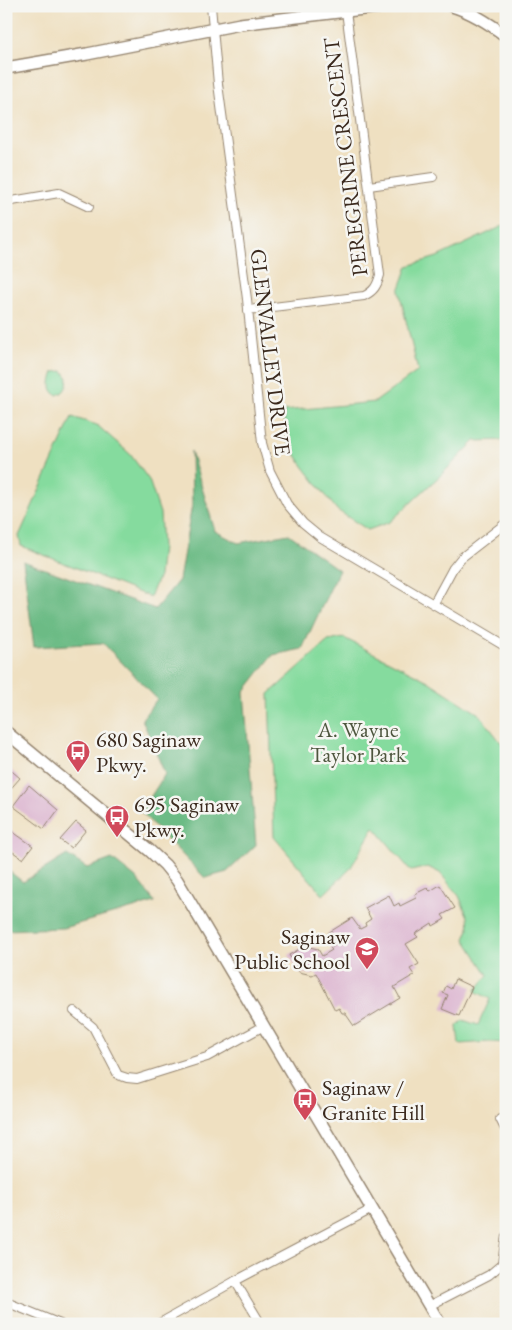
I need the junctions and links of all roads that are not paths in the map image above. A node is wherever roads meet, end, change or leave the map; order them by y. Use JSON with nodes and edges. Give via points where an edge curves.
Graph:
{"nodes":[{"id":1,"x":211,"y":6,"type":"edge"},
{"id":2,"x":388,"y":6,"type":"edge"},
{"id":3,"x":452,"y":6,"type":"edge"},
{"id":4,"x":346,"y":11,"type":"junction"},
{"id":5,"x":214,"y":29,"type":"junction"},
{"id":6,"x":506,"y":36,"type":"edge"},
{"id":7,"x":6,"y":68,"type":"edge"},
{"id":8,"x":433,"y":177,"type":"dead end"},
{"id":9,"x":369,"y":186,"type":"junction"},
{"id":10,"x":6,"y":202,"type":"edge"},
{"id":11,"x":89,"y":207,"type":"dead end"},
{"id":12,"x":248,"y":310,"type":"junction"},
{"id":13,"x":506,"y":523,"type":"edge"},
{"id":14,"x":434,"y":603,"type":"junction"},
{"id":15,"x":506,"y":647,"type":"edge"},
{"id":16,"x":6,"y":732,"type":"edge"},
{"id":17,"x":74,"y":1011,"type":"dead end"},
{"id":18,"x":262,"y":1027,"type":"junction"},
{"id":19,"x":500,"y":1119,"type":"dead end"},
{"id":20,"x":506,"y":1130,"type":"edge"},
{"id":21,"x":372,"y":1208,"type":"junction"},
{"id":22,"x":506,"y":1236,"type":"edge"},
{"id":23,"x":235,"y":1281,"type":"junction"},
{"id":24,"x":6,"y":1302,"type":"edge"},
{"id":25,"x":429,"y":1306,"type":"junction"},
{"id":26,"x":60,"y":1324,"type":"edge"},
{"id":27,"x":158,"y":1324,"type":"edge"},
{"id":28,"x":262,"y":1324,"type":"edge"},
{"id":29,"x":440,"y":1324,"type":"edge"}],
"edges":[{"from":1,"to":5,"type":"street","name":"GLENVALLEY DRIVE"},
{"from":2,"to":4,"type":"street"},
{"from":3,"to":6,"type":"street","via":[[483,19]]},
{"from":4,"to":5,"type":"street"},
{"from":4,"to":9,"type":"street","name":"PEREGRINE CRESCENT"},
{"from":5,"to":7,"type":"street"},
{"from":5,"to":12,"type":"street","name":"GLENVALLEY DRIVE","via":[[218,84]]},
{"from":8,"to":9,"type":"street"},
{"from":9,"to":12,"type":"street","name":"PEREGRINE CRESCENT","via":[[380,275],[378,285],[371,293]]},
{"from":10,"to":11,"type":"street","via":[[59,193]]},
{"from":12,"to":14,"type":"street","name":"GLENVALLEY DRIVE","via":[[262,443],[270,471],[287,504],[320,537]]},
{"from":13,"to":14,"type":"street","via":[[461,558]]},
{"from":14,"to":15,"type":"street","name":"GLENVALLEY DRIVE"},
{"from":16,"to":18,"type":"street","via":[[165,865],[201,920]]},
{"from":17,"to":18,"type":"street","via":[[93,1027],[118,1075],[137,1079],[207,1057]]},
{"from":18,"to":21,"type":"street"},
{"from":19,"to":20,"type":"street"},
{"from":21,"to":23,"type":"street"},
{"from":21,"to":25,"type":"street"},
{"from":22,"to":25,"type":"street","via":[[502,1264],[496,1270]]},
{"from":23,"to":27,"type":"street"},
{"from":23,"to":28,"type":"street"},
{"from":24,"to":26,"type":"street"},
{"from":25,"to":29,"type":"street"}]}
